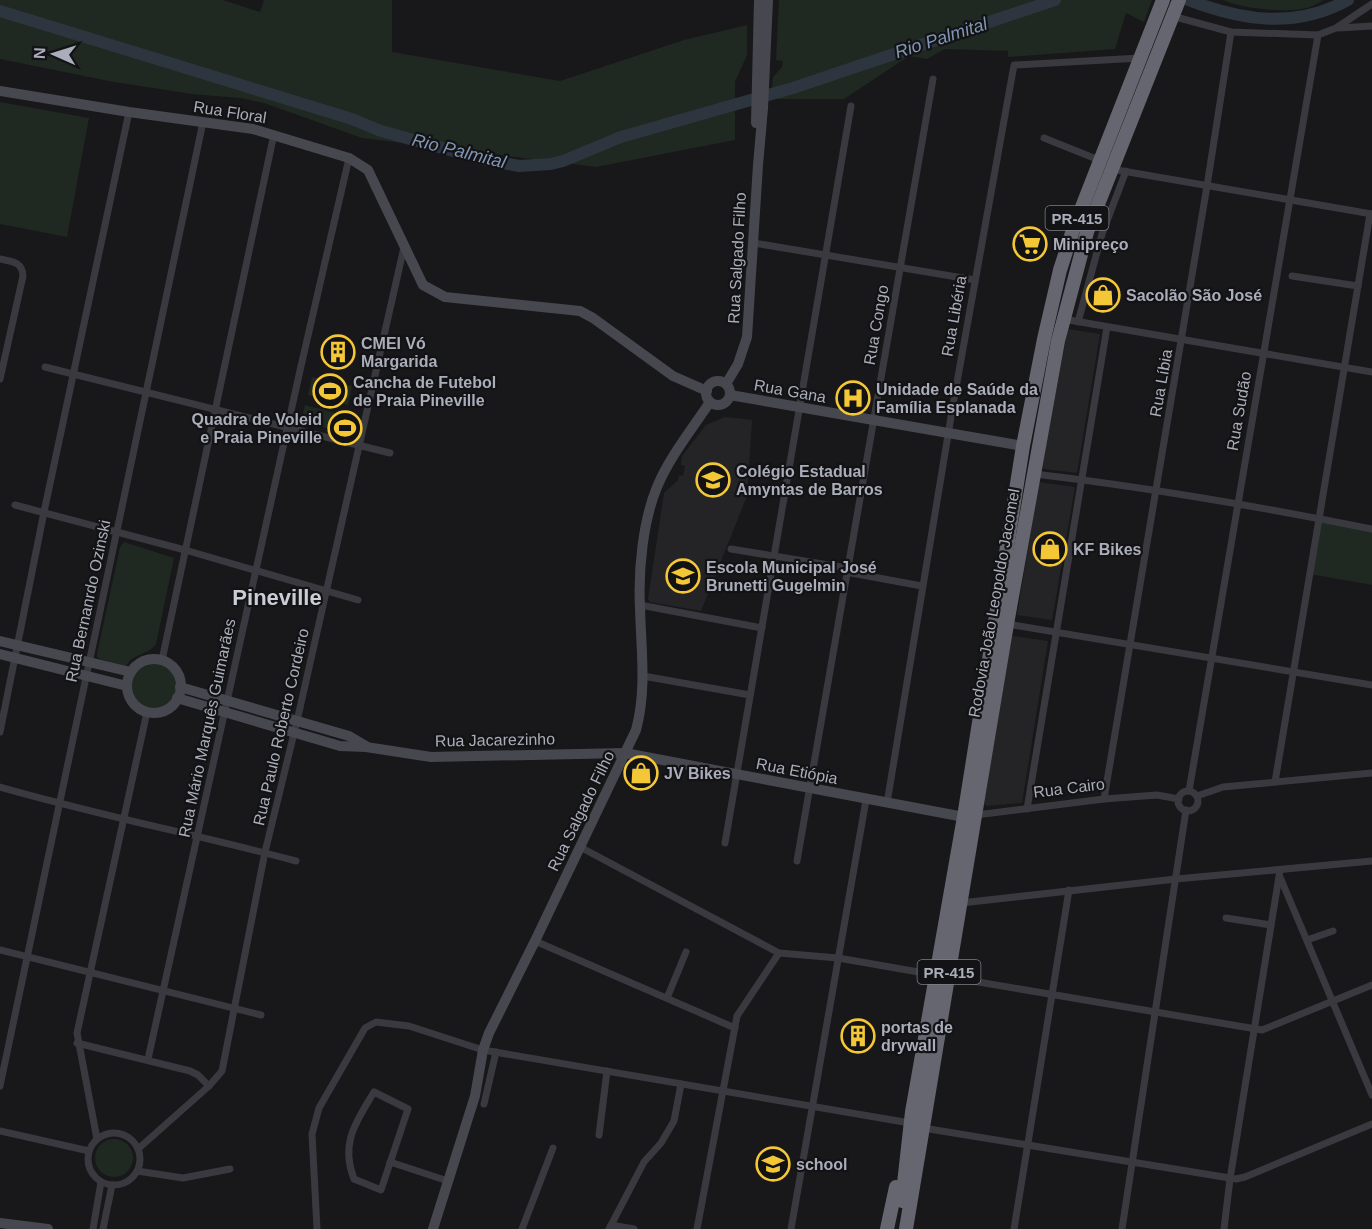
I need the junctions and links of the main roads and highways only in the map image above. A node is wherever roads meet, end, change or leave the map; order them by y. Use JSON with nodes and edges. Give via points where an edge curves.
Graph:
{"nodes":[{"id":1,"x":1163,"y":0,"type":"edge"},
{"id":2,"x":1176,"y":7,"type":"edge"},
{"id":3,"x":1023,"y":446,"type":"junction"},
{"id":4,"x":1033,"y":474,"type":"junction"},
{"id":5,"x":970,"y":816,"type":"junction"},
{"id":6,"x":942,"y":976,"type":"junction"},
{"id":7,"x":917,"y":1126,"type":"junction"},
{"id":8,"x":917,"y":1165,"type":"junction"},
{"id":9,"x":887,"y":1229,"type":"edge"},
{"id":10,"x":898,"y":1229,"type":"edge"},
{"id":11,"x":906,"y":1229,"type":"edge"},
{"id":12,"x":914,"y":1229,"type":"edge"}],
"edges":[{"from":1,"to":3,"type":"highway","name":"Rodovia João Leopoldo Jacomel","number":"PR-415","via":[[1060,270]]},
{"from":2,"to":4,"type":"highway","name":"Rodovia João Leopoldo Jacomel","number":"PR-415","via":[[1087,232],[1063,319]]},
{"from":3,"to":4,"type":"highway","via":[[1032,460]]},
{"from":3,"to":5,"type":"highway","name":"Rodovia João Leopoldo Jacomel","number":"PR-415"},
{"from":4,"to":5,"type":"highway","name":"Rodovia João Leopoldo Jacomel","number":"PR-415"},
{"from":5,"to":6,"type":"highway","name":"Rodovia João Leopoldo Jacomel","number":"PR-415"},
{"from":5,"to":6,"type":"highway","name":"Rodovia João Leopoldo Jacomel","number":"PR-415","via":[[961,903]]},
{"from":6,"to":7,"type":"highway","name":"Rodovia João Leopoldo Jacomel","number":"PR-415"},
{"from":7,"to":8,"type":"highway","name":"Rodovia João Leopoldo Jacomel","number":"PR-415"},
{"from":7,"to":9,"type":"highway"},
{"from":7,"to":10,"type":"highway","name":"Rodovia João Leopoldo Jacomel","number":"PR-415","via":[[908,1157]]},
{"from":8,"to":11,"type":"highway","name":"Rodovia João Leopoldo Jacomel","number":"PR-415"},
{"from":8,"to":12,"type":"highway"}]}
